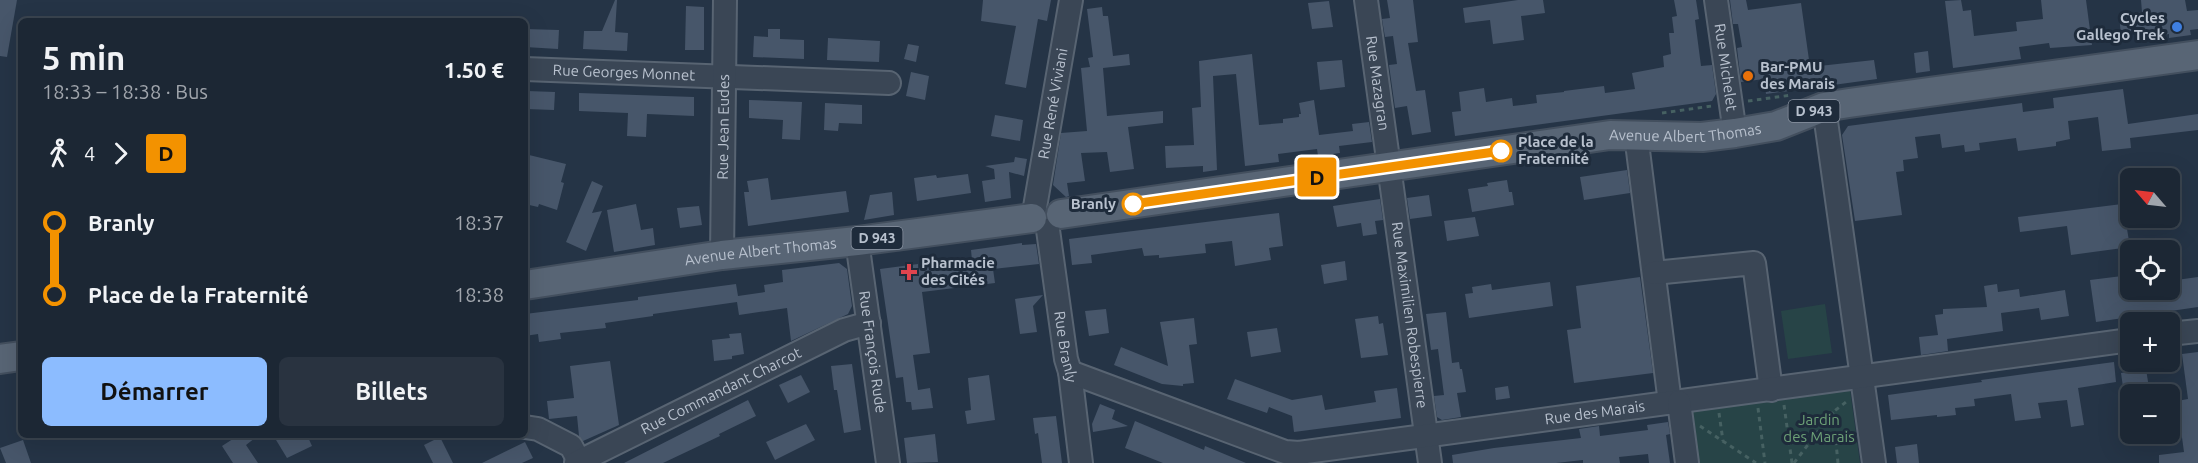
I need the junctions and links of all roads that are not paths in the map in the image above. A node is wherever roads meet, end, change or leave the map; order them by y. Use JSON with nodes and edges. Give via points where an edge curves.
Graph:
{"nodes":[{"id":1,"x":725,"y":0,"type":"edge"},
{"id":2,"x":1071,"y":0,"type":"edge"},
{"id":3,"x":1366,"y":0,"type":"edge"},
{"id":4,"x":1716,"y":0,"type":"edge"},
{"id":5,"x":2198,"y":55,"type":"edge"},
{"id":6,"x":528,"y":69,"type":"edge"},
{"id":7,"x":724,"y":78,"type":"junction"},
{"id":8,"x":889,"y":83,"type":"dead end"},
{"id":9,"x":1824,"y":107,"type":"junction"},
{"id":10,"x":1735,"y":133,"type":"junction"},
{"id":11,"x":1636,"y":135,"type":"junction"},
{"id":12,"x":1389,"y":167,"type":"junction"},
{"id":13,"x":1044,"y":217,"type":"junction"},
{"id":14,"x":857,"y":241,"type":"junction"},
{"id":15,"x":722,"y":255,"type":"junction"},
{"id":16,"x":1654,"y":273,"type":"junction"},
{"id":17,"x":528,"y":285,"type":"edge"},
{"id":18,"x":868,"y":323,"type":"junction"},
{"id":19,"x":2198,"y":331,"type":"edge"},
{"id":20,"x":2180,"y":333,"type":"edge"},
{"id":21,"x":2120,"y":342,"type":"edge"},
{"id":22,"x":18,"y":356,"type":"edge"},
{"id":23,"x":0,"y":359,"type":"edge"},
{"id":24,"x":1071,"y":372,"type":"junction"},
{"id":25,"x":1863,"y":382,"type":"junction"},
{"id":26,"x":1770,"y":390,"type":"junction"},
{"id":27,"x":1677,"y":406,"type":"junction"},
{"id":28,"x":528,"y":427,"type":"edge"},
{"id":29,"x":1427,"y":437,"type":"junction"},
{"id":30,"x":578,"y":462,"type":"edge"},
{"id":31,"x":888,"y":463,"type":"edge"},
{"id":32,"x":1081,"y":463,"type":"edge"},
{"id":33,"x":1431,"y":463,"type":"edge"},
{"id":34,"x":1687,"y":463,"type":"edge"},
{"id":35,"x":1874,"y":463,"type":"edge"}],
"edges":[{"from":1,"to":7,"type":"street","name":"Rue Jean Eudes"},
{"from":2,"to":13,"type":"street","name":"Rue René Viviani"},
{"from":3,"to":12,"type":"street","name":"Rue Mazagran"},
{"from":4,"to":10,"type":"street","name":"Rue Michelet"},
{"from":5,"to":9,"type":"main road","name":"Avenue Albert Thomas","number":"D 943"},
{"from":6,"to":7,"type":"street","name":"Rue Georges Monnet"},
{"from":7,"to":8,"type":"street","name":"Rue Georges Monnet"},
{"from":7,"to":15,"type":"street","name":"Rue Jean Eudes"},
{"from":9,"to":10,"type":"main road","name":"Avenue Albert Thomas","number":"D 943","via":[[1776,126]]},
{"from":9,"to":25,"type":"street"},
{"from":10,"to":11,"type":"main road","name":"Avenue Albert Thomas","number":"D 943","via":[[1702,137]]},
{"from":11,"to":12,"type":"main road","name":"Avenue Albert Thomas","number":"D 943","via":[[1610,135]]},
{"from":11,"to":16,"type":"street"},
{"from":12,"to":13,"type":"main road","name":"Avenue Albert Thomas","number":"D 943"},
{"from":12,"to":29,"type":"street","name":"Rue Maximilien Robespierre"},
{"from":13,"to":14,"type":"main road","name":"Avenue Albert Thomas","number":"D 943"},
{"from":13,"to":24,"type":"street","name":"Rue Branly"},
{"from":14,"to":15,"type":"main road","name":"Avenue Albert Thomas","number":"D 943"},
{"from":14,"to":18,"type":"street","name":"Rue François Rude"},
{"from":15,"to":17,"type":"main road","name":"Avenue Albert Thomas","number":"D 943"},
{"from":16,"to":26,"type":"street","via":[[1754,263]]},
{"from":16,"to":27,"type":"street"},
{"from":18,"to":30,"type":"street","name":"Rue Commandant Charcot","via":[[844,330]]},
{"from":18,"to":31,"type":"street","name":"Rue François Rude"},
{"from":19,"to":20,"type":"street"},
{"from":21,"to":25,"type":"street","name":"Rue des Marais"},
{"from":22,"to":23,"type":"main road"},
{"from":24,"to":29,"type":"street","name":"Rue des Marais","via":[[1285,452]]},
{"from":24,"to":32,"type":"street","name":"Rue Branly"},
{"from":25,"to":26,"type":"street","name":"Rue des Marais"},
{"from":25,"to":35,"type":"street"},
{"from":26,"to":27,"type":"street","name":"Rue des Marais"},
{"from":27,"to":29,"type":"street","name":"Rue des Marais"},
{"from":27,"to":34,"type":"street"},
{"from":28,"to":30,"type":"street","via":[[571,446]]},
{"from":29,"to":33,"type":"street","name":"Rue Maximilien Robespierre"}]}
